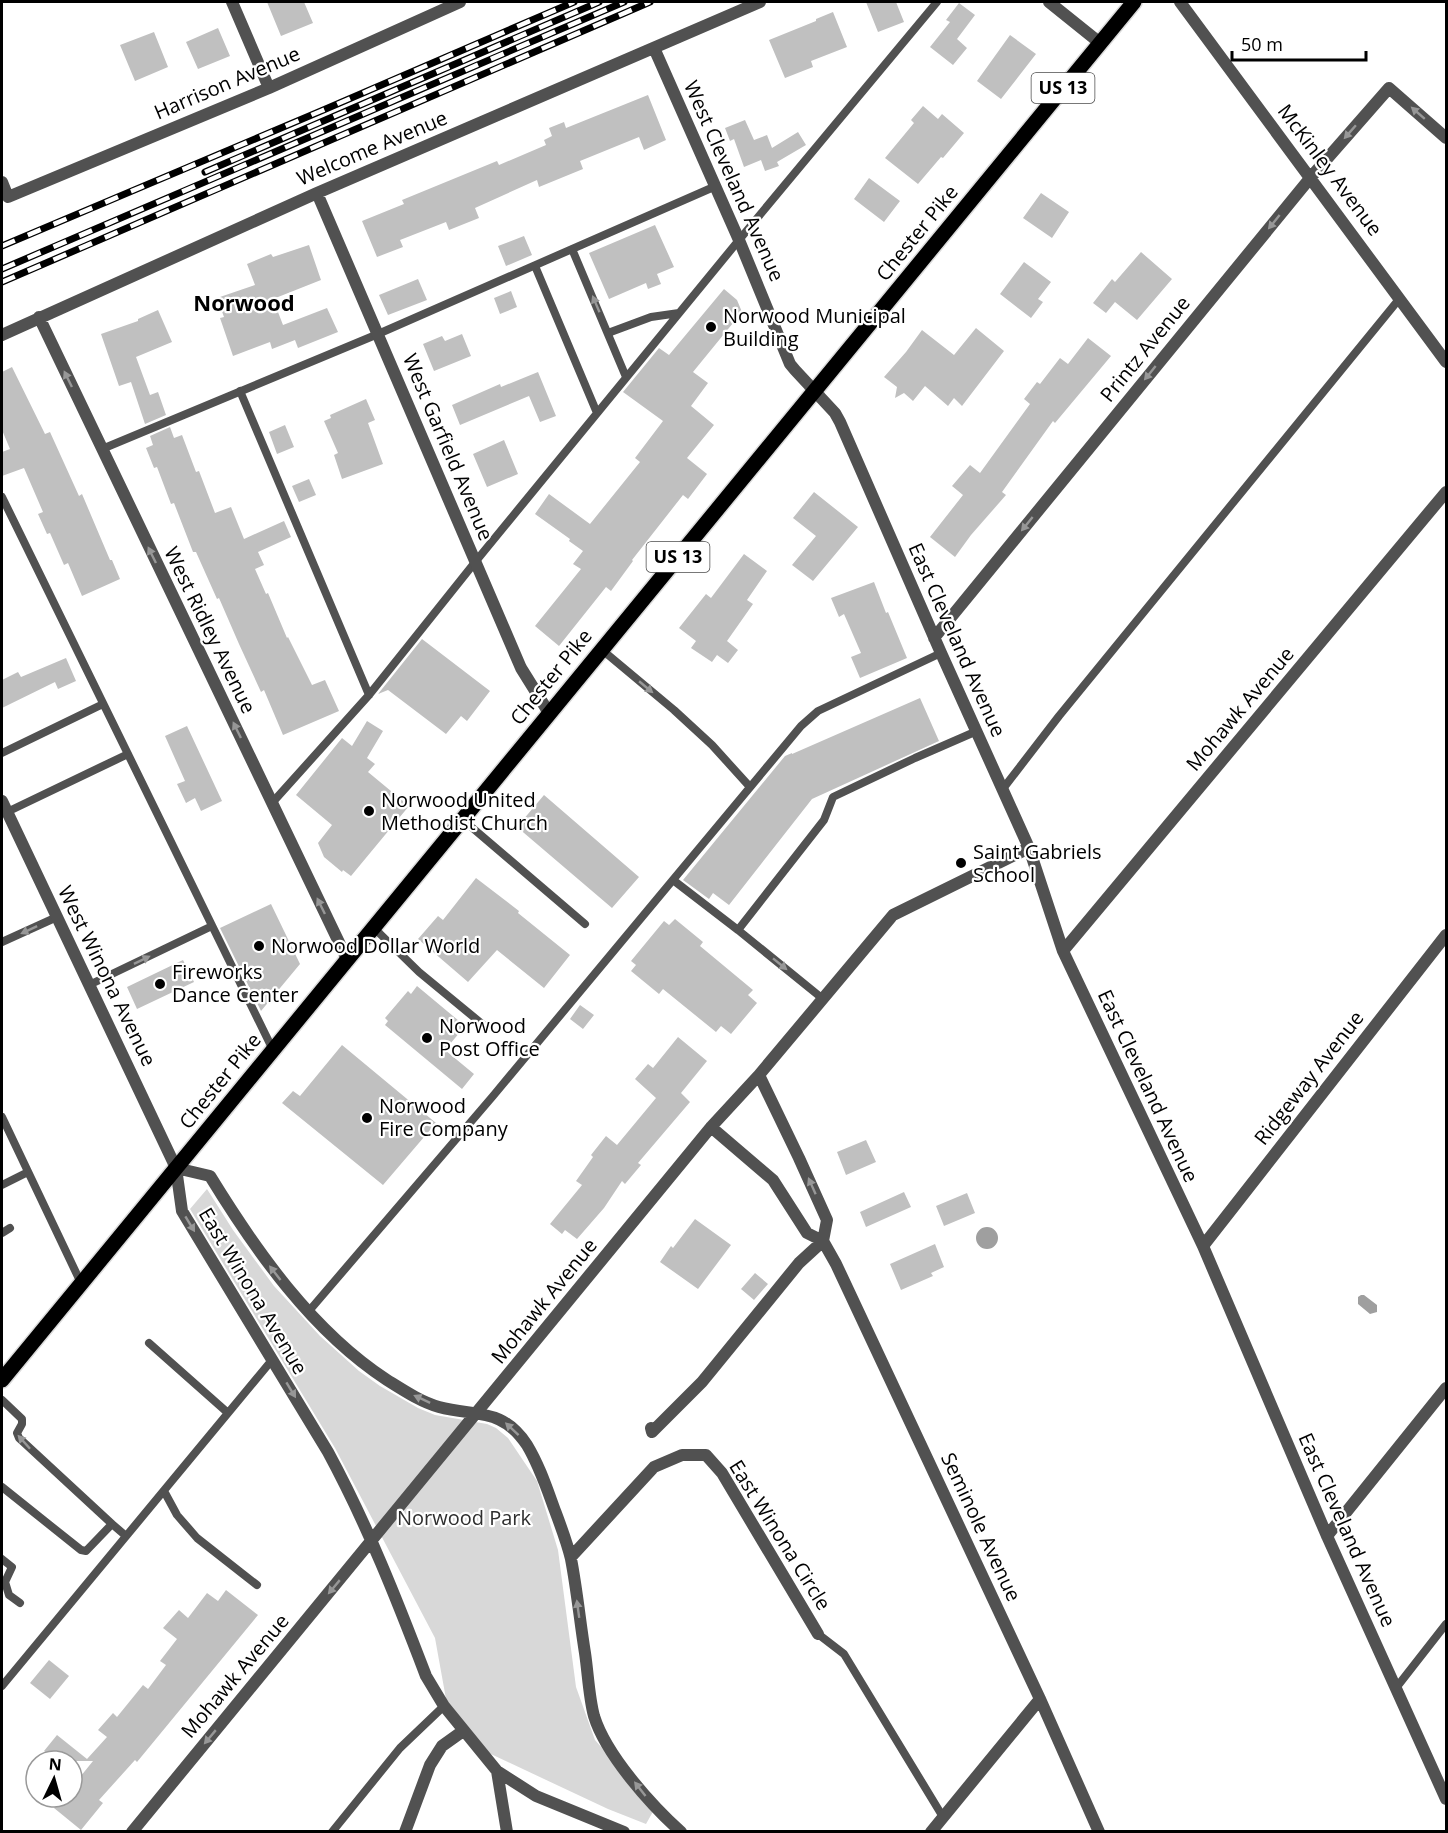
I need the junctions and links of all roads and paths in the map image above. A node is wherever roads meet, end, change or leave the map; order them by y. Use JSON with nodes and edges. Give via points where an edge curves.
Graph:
{"nodes":[{"id":1,"x":232,"y":2,"type":"edge"},
{"id":2,"x":460,"y":2,"type":"edge"},
{"id":3,"x":760,"y":2,"type":"edge"},
{"id":4,"x":937,"y":2,"type":"edge"},
{"id":5,"x":1049,"y":2,"type":"edge"},
{"id":6,"x":1134,"y":2,"type":"edge"},
{"id":7,"x":1180,"y":2,"type":"edge"},
{"id":8,"x":1100,"y":43,"type":"junction"},
{"id":9,"x":654,"y":48,"type":"junction"},
{"id":10,"x":269,"y":87,"type":"junction"},
{"id":11,"x":1446,"y":138,"type":"edge"},
{"id":12,"x":1311,"y":177,"type":"junction"},
{"id":13,"x":2,"y":182,"type":"edge"},
{"id":14,"x":716,"y":186,"type":"junction"},
{"id":15,"x":317,"y":193,"type":"junction"},
{"id":16,"x":739,"y":240,"type":"junction"},
{"id":17,"x":572,"y":249,"type":"junction"},
{"id":18,"x":535,"y":266,"type":"junction"},
{"id":19,"x":1400,"y":298,"type":"junction"},
{"id":20,"x":679,"y":313,"type":"junction"},
{"id":21,"x":39,"y":317,"type":"junction"},
{"id":22,"x":608,"y":333,"type":"junction"},
{"id":23,"x":378,"y":334,"type":"junction"},
{"id":24,"x":2,"y":335,"type":"edge"},
{"id":25,"x":1446,"y":362,"type":"edge"},
{"id":26,"x":626,"y":377,"type":"junction"},
{"id":27,"x":240,"y":391,"type":"junction"},
{"id":28,"x":815,"y":392,"type":"junction"},
{"id":29,"x":597,"y":413,"type":"junction"},
{"id":30,"x":102,"y":449,"type":"junction"},
{"id":31,"x":1446,"y":492,"type":"edge"},
{"id":32,"x":2,"y":497,"type":"edge"},
{"id":33,"x":476,"y":561,"type":"junction"},
{"id":34,"x":934,"y":638,"type":"junction"},
{"id":35,"x":601,"y":649,"type":"junction"},
{"id":36,"x":940,"y":653,"type":"junction"},
{"id":37,"x":369,"y":694,"type":"junction"},
{"id":38,"x":103,"y":704,"type":"junction"},
{"id":39,"x":549,"y":713,"type":"junction"},
{"id":40,"x":977,"y":731,"type":"junction"},
{"id":41,"x":2,"y":753,"type":"edge"},
{"id":42,"x":128,"y":754,"type":"junction"},
{"id":43,"x":750,"y":787,"type":"junction"},
{"id":44,"x":1002,"y":790,"type":"junction"},
{"id":45,"x":272,"y":803,"type":"junction"},
{"id":46,"x":4,"y":807,"type":"edge"},
{"id":47,"x":462,"y":819,"type":"junction"},
{"id":48,"x":1029,"y":848,"type":"junction"},
{"id":49,"x":673,"y":880,"type":"junction"},
{"id":50,"x":57,"y":917,"type":"junction"},
{"id":51,"x":585,"y":924,"type":"dead end"},
{"id":52,"x":212,"y":926,"type":"junction"},
{"id":53,"x":373,"y":927,"type":"junction"},
{"id":54,"x":738,"y":930,"type":"junction"},
{"id":55,"x":1446,"y":935,"type":"edge"},
{"id":56,"x":2,"y":942,"type":"edge"},
{"id":57,"x":1063,"y":951,"type":"junction"},
{"id":58,"x":347,"y":959,"type":"junction"},
{"id":59,"x":89,"y":985,"type":"junction"},
{"id":60,"x":823,"y":999,"type":"junction"},
{"id":61,"x":487,"y":1028,"type":"dead end"},
{"id":62,"x":273,"y":1050,"type":"junction"},
{"id":63,"x":759,"y":1075,"type":"junction"},
{"id":64,"x":2,"y":1117,"type":"edge"},
{"id":65,"x":711,"y":1127,"type":"junction"},
{"id":66,"x":176,"y":1168,"type":"junction"},
{"id":67,"x":28,"y":1172,"type":"junction"},
{"id":68,"x":2,"y":1185,"type":"edge"},
{"id":69,"x":10,"y":1228,"type":"dead end"},
{"id":70,"x":2,"y":1233,"type":"edge"},
{"id":71,"x":824,"y":1241,"type":"junction"},
{"id":72,"x":1203,"y":1246,"type":"junction"},
{"id":73,"x":81,"y":1283,"type":"junction"},
{"id":74,"x":309,"y":1311,"type":"junction"},
{"id":75,"x":149,"y":1343,"type":"dead end"},
{"id":76,"x":272,"y":1360,"type":"junction"},
{"id":77,"x":2,"y":1380,"type":"edge"},
{"id":78,"x":1446,"y":1388,"type":"edge"},
{"id":79,"x":2,"y":1400,"type":"edge"},
{"id":80,"x":228,"y":1413,"type":"junction"},
{"id":81,"x":478,"y":1413,"type":"junction"},
{"id":82,"x":651,"y":1428,"type":"dead end"},
{"id":83,"x":2,"y":1487,"type":"edge"},
{"id":84,"x":164,"y":1491,"type":"junction"},
{"id":85,"x":112,"y":1524,"type":"junction"},
{"id":86,"x":126,"y":1536,"type":"junction"},
{"id":87,"x":1327,"y":1536,"type":"junction"},
{"id":88,"x":372,"y":1542,"type":"junction"},
{"id":89,"x":571,"y":1557,"type":"junction"},
{"id":90,"x":2,"y":1559,"type":"edge"},
{"id":91,"x":257,"y":1585,"type":"dead end"},
{"id":92,"x":20,"y":1603,"type":"dead end"},
{"id":93,"x":1446,"y":1624,"type":"edge"},
{"id":94,"x":818,"y":1634,"type":"joint"},
{"id":95,"x":2,"y":1686,"type":"edge"},
{"id":96,"x":1396,"y":1688,"type":"junction"},
{"id":97,"x":1040,"y":1699,"type":"junction"},
{"id":98,"x":444,"y":1706,"type":"junction"},
{"id":99,"x":463,"y":1731,"type":"junction"},
{"id":100,"x":497,"y":1771,"type":"junction"},
{"id":101,"x":1446,"y":1799,"type":"edge"},
{"id":102,"x":943,"y":1817,"type":"junction"},
{"id":103,"x":132,"y":1832,"type":"edge"},
{"id":104,"x":332,"y":1832,"type":"edge"},
{"id":105,"x":405,"y":1832,"type":"edge"},
{"id":106,"x":507,"y":1832,"type":"edge"},
{"id":107,"x":624,"y":1832,"type":"edge"},
{"id":108,"x":681,"y":1832,"type":"edge"},
{"id":109,"x":931,"y":1832,"type":"edge"},
{"id":110,"x":1099,"y":1832,"type":"edge"}],
"edges":[{"from":1,"to":10,"type":"street"},
{"from":2,"to":10,"type":"street","name":"Harrison Avenue"},
{"from":3,"to":9,"type":"street","name":"Welcome Avenue"},
{"from":4,"to":16,"type":"lane"},
{"from":5,"to":8,"type":"street"},
{"from":6,"to":8,"type":"main road","name":"Chester Pike","number":"US 13"},
{"from":7,"to":12,"type":"street","name":"McKinley Avenue"},
{"from":8,"to":28,"type":"main road","name":"Chester Pike","number":"US 13"},
{"from":9,"to":14,"type":"street","name":"West Cleveland Avenue"},
{"from":9,"to":15,"type":"street","name":"Welcome Avenue"},
{"from":10,"to":13,"type":"street","name":"Harrison Avenue","via":[[8,197]]},
{"from":11,"to":12,"type":"street","name":"Printz Avenue","one_way":true,"via":[[1389,88]]},
{"from":12,"to":19,"type":"street","name":"McKinley Avenue"},
{"from":12,"to":34,"type":"street","name":"Printz Avenue","one_way":true},
{"from":14,"to":16,"type":"street","name":"West Cleveland Avenue"},
{"from":14,"to":17,"type":"lane"},
{"from":15,"to":21,"type":"street","name":"Welcome Avenue"},
{"from":15,"to":23,"type":"street","name":"West Garfield Avenue"},
{"from":16,"to":20,"type":"lane"},
{"from":16,"to":28,"type":"street","name":"West Cleveland Avenue","via":[[790,364]]},
{"from":17,"to":18,"type":"lane"},
{"from":22,"to":17,"type":"lane","one_way":true},
{"from":18,"to":23,"type":"lane"},
{"from":18,"to":29,"type":"lane"},
{"from":19,"to":25,"type":"street","name":"McKinley Avenue"},
{"from":19,"to":44,"type":"lane"},
{"from":20,"to":22,"type":"lane","via":[[651,317]]},
{"from":20,"to":26,"type":"lane"},
{"from":21,"to":24,"type":"street","name":"Welcome Avenue"},
{"from":30,"to":21,"type":"street","name":"West Ridley Avenue","one_way":true},
{"from":22,"to":26,"type":"lane"},
{"from":23,"to":27,"type":"lane"},
{"from":23,"to":33,"type":"street","name":"West Garfield Avenue"},
{"from":26,"to":29,"type":"lane"},
{"from":27,"to":30,"type":"lane"},
{"from":27,"to":37,"type":"lane"},
{"from":28,"to":34,"type":"street","name":"East Cleveland Avenue","via":[[840,422]]},
{"from":28,"to":35,"type":"main road","name":"Chester Pike","number":"US 13"},
{"from":29,"to":33,"type":"lane"},
{"from":45,"to":30,"type":"street","name":"West Ridley Avenue","one_way":true},
{"from":31,"to":57,"type":"street","name":"Mohawk Avenue"},
{"from":32,"to":38,"type":"lane"},
{"from":33,"to":37,"type":"lane"},
{"from":33,"to":39,"type":"street","name":"West Garfield Avenue","via":[[521,668]]},
{"from":34,"to":36,"type":"street","name":"East Cleveland Avenue"},
{"from":35,"to":39,"type":"main road","name":"Chester Pike","number":"US 13"},
{"from":35,"to":43,"type":"lane","one_way":true,"via":[[712,745]]},
{"from":36,"to":40,"type":"street","name":"East Cleveland Avenue"},
{"from":36,"to":43,"type":"lane","via":[[818,711]]},
{"from":37,"to":45,"type":"lane"},
{"from":38,"to":41,"type":"lane"},
{"from":38,"to":42,"type":"lane"},
{"from":39,"to":47,"type":"main road","name":"Chester Pike","number":"US 13"},
{"from":40,"to":44,"type":"street","name":"East Cleveland Avenue"},
{"from":40,"to":54,"type":"lane","via":[[833,797],[824,820]]},
{"from":42,"to":46,"type":"lane"},
{"from":42,"to":52,"type":"lane"},
{"from":43,"to":49,"type":"lane"},
{"from":44,"to":48,"type":"street","name":"East Cleveland Avenue"},
{"from":58,"to":45,"type":"street","name":"West Ridley Avenue","one_way":true},
{"from":46,"to":50,"type":"street","name":"West Winona Avenue"},
{"from":47,"to":51,"type":"lane"},
{"from":47,"to":53,"type":"main road","name":"Chester Pike","number":"US 13"},
{"from":48,"to":57,"type":"street","name":"East Cleveland Avenue"},
{"from":48,"to":60,"type":"street","name":"Mohawk Avenue","via":[[893,915]]},
{"from":49,"to":54,"type":"lane"},
{"from":49,"to":74,"type":"lane"},
{"from":50,"to":56,"type":"lane","one_way":true},
{"from":50,"to":59,"type":"street","name":"West Winona Avenue"},
{"from":59,"to":52,"type":"lane","one_way":true},
{"from":52,"to":62,"type":"lane"},
{"from":53,"to":58,"type":"main road","name":"Chester Pike","number":"US 13"},
{"from":53,"to":61,"type":"lane","via":[[419,972]]},
{"from":54,"to":60,"type":"lane","one_way":true},
{"from":55,"to":72,"type":"street","name":"Ridgeway Avenue"},
{"from":57,"to":72,"type":"street","name":"East Cleveland Avenue"},
{"from":58,"to":62,"type":"main road","name":"Chester Pike","number":"US 13"},
{"from":59,"to":66,"type":"street","name":"West Winona Avenue"},
{"from":60,"to":63,"type":"street","name":"Mohawk Avenue"},
{"from":62,"to":66,"type":"main road","name":"Chester Pike","number":"US 13"},
{"from":63,"to":65,"type":"street","name":"Mohawk Avenue"},
{"from":71,"to":63,"type":"street","name":"Seminole Avenue","one_way":true,"via":[[827,1220]]},
{"from":64,"to":67,"type":"lane"},
{"from":65,"to":71,"type":"street","name":"Seminole Avenue","via":[[773,1180],[807,1233]]},
{"from":65,"to":81,"type":"street","name":"Mohawk Avenue"},
{"from":66,"to":73,"type":"main road","name":"Chester Pike","number":"US 13"},
{"from":74,"to":66,"type":"street","name":"East Winona Avenue","one_way":true,"via":[[260,1253],[210,1176]]},
{"from":66,"to":76,"type":"street","name":"East Winona Avenue","one_way":true,"via":[[182,1211]]},
{"from":67,"to":68,"type":"lane"},
{"from":67,"to":73,"type":"lane"},
{"from":69,"to":70,"type":"lane"},
{"from":71,"to":82,"type":"street","via":[[799,1263],[702,1382],[652,1432]]},
{"from":71,"to":97,"type":"street","name":"Seminole Avenue"},
{"from":72,"to":87,"type":"street","name":"East Cleveland Avenue"},
{"from":73,"to":77,"type":"main road","name":"Chester Pike","number":"US 13"},
{"from":81,"to":74,"type":"street","name":"East Winona Avenue","one_way":true,"via":[[438,1406],[385,1379]]},
{"from":75,"to":80,"type":"lane"},
{"from":76,"to":80,"type":"lane"},
{"from":76,"to":88,"type":"street","name":"East Winona Avenue","one_way":true,"via":[[333,1460]]},
{"from":78,"to":87,"type":"street"},
{"from":85,"to":79,"type":"lane","one_way":true,"via":[[19,1438],[22,1419]]},
{"from":80,"to":84,"type":"lane"},
{"from":81,"to":88,"type":"street","name":"Mohawk Avenue"},
{"from":89,"to":81,"type":"street","name":"East Winona Avenue","one_way":true,"via":[[543,1474],[526,1444],[505,1422]]},
{"from":83,"to":85,"type":"lane","via":[[81,1550],[86,1551]]},
{"from":84,"to":86,"type":"lane"},
{"from":84,"to":91,"type":"lane","via":[[177,1515],[198,1538]]},
{"from":85,"to":86,"type":"lane"},
{"from":86,"to":95,"type":"lane"},
{"from":87,"to":96,"type":"street","name":"East Cleveland Avenue"},
{"from":88,"to":98,"type":"street","name":"East Winona Avenue","via":[[426,1676]]},
{"from":88,"to":103,"type":"street","name":"Mohawk Avenue","one_way":true},
{"from":89,"to":94,"type":"street","name":"East Winona Circle","via":[[654,1467],[682,1455],[706,1455],[722,1473]]},
{"from":108,"to":89,"type":"street","name":"East Winona Avenue","one_way":true,"via":[[655,1808],[611,1751],[594,1717]]},
{"from":90,"to":92,"type":"lane","via":[[12,1567],[5,1582],[9,1595]]},
{"from":93,"to":96,"type":"lane"},
{"from":94,"to":102,"type":"lane","via":[[844,1654]]},
{"from":96,"to":101,"type":"street","name":"East Cleveland Avenue"},
{"from":97,"to":102,"type":"street"},
{"from":97,"to":110,"type":"street","name":"Seminole Avenue"},
{"from":98,"to":99,"type":"street","name":"East Winona Avenue"},
{"from":98,"to":104,"type":"lane","via":[[400,1749]]},
{"from":99,"to":100,"type":"street","name":"East Winona Avenue"},
{"from":99,"to":105,"type":"street","via":[[442,1746],[430,1765]]},
{"from":100,"to":106,"type":"street"},
{"from":100,"to":107,"type":"street","name":"East Winona Avenue","via":[[536,1796]]},
{"from":102,"to":109,"type":"street"}]}
